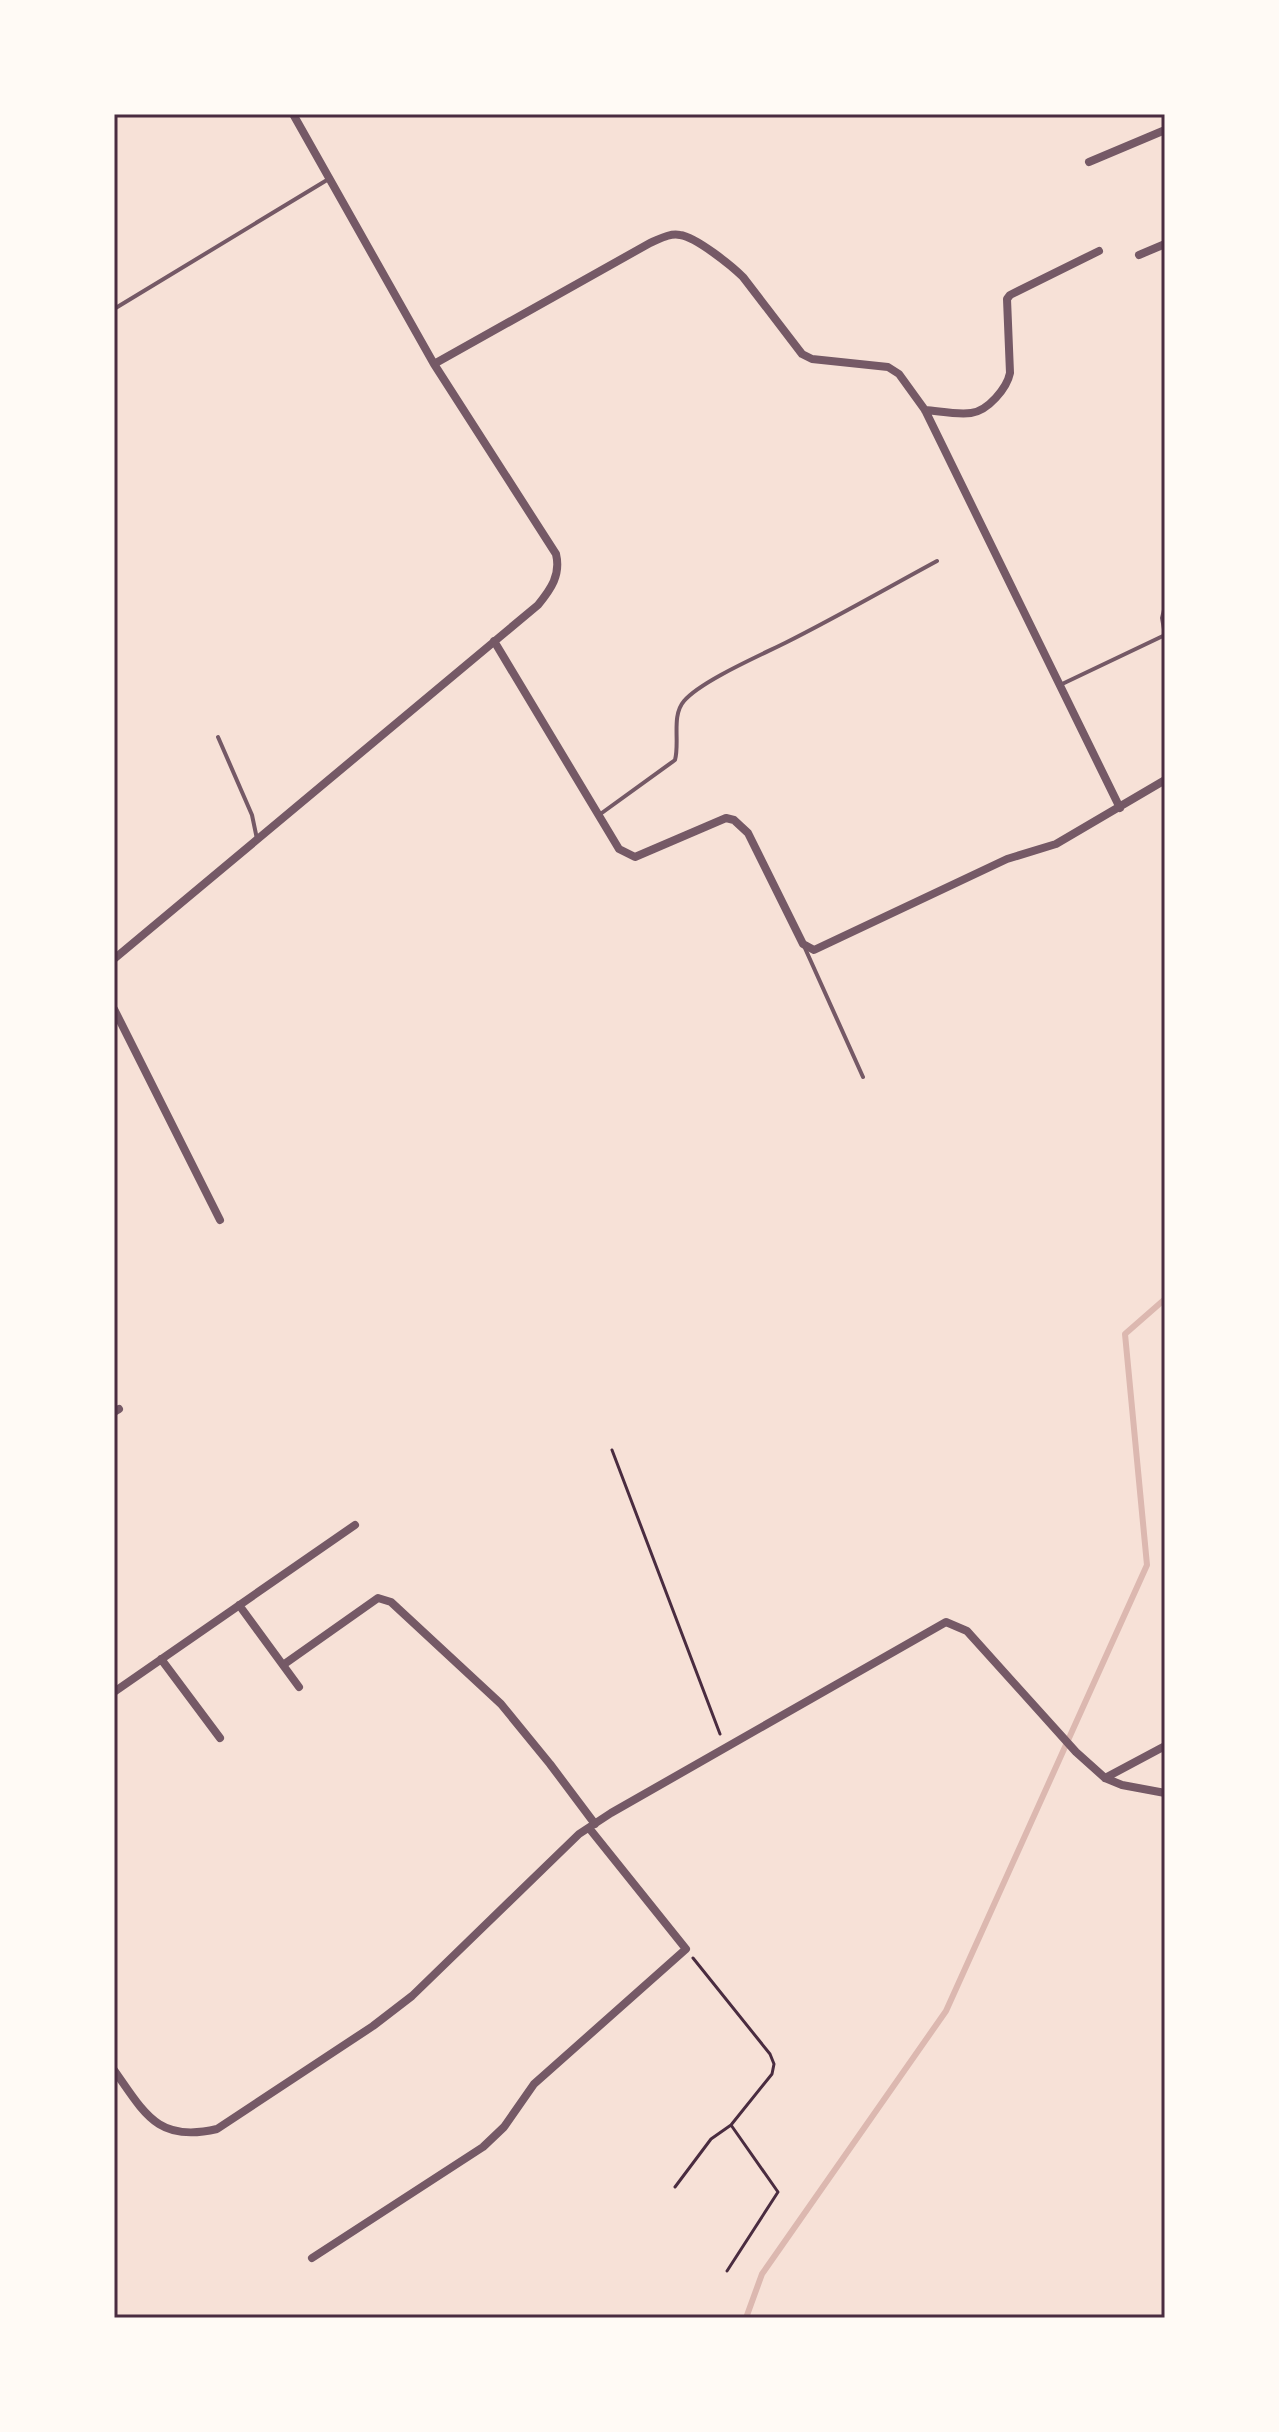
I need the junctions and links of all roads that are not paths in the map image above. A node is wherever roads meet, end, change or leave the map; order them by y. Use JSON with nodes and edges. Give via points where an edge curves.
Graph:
{"nodes":[{"id":1,"x":293,"y":114,"type":"edge"},
{"id":2,"x":1165,"y":130,"type":"edge"},
{"id":3,"x":1089,"y":162,"type":"dead end"},
{"id":4,"x":329,"y":178,"type":"junction"},
{"id":5,"x":1165,"y":244,"type":"edge"},
{"id":6,"x":1099,"y":251,"type":"dead end"},
{"id":7,"x":1139,"y":255,"type":"dead end"},
{"id":8,"x":114,"y":309,"type":"edge"},
{"id":9,"x":434,"y":364,"type":"junction"},
{"id":10,"x":925,"y":410,"type":"junction"},
{"id":11,"x":937,"y":561,"type":"dead end"},
{"id":12,"x":1165,"y":606,"type":"edge"},
{"id":13,"x":1165,"y":636,"type":"edge"},
{"id":14,"x":494,"y":641,"type":"junction"},
{"id":15,"x":1060,"y":685,"type":"junction"},
{"id":16,"x":218,"y":737,"type":"dead end"},
{"id":17,"x":1165,"y":780,"type":"edge"},
{"id":18,"x":1120,"y":808,"type":"junction"},
{"id":19,"x":599,"y":815,"type":"junction"},
{"id":20,"x":257,"y":840,"type":"junction"},
{"id":21,"x":803,"y":944,"type":"junction"},
{"id":22,"x":114,"y":959,"type":"edge"},
{"id":23,"x":114,"y":1009,"type":"edge"},
{"id":24,"x":863,"y":1077,"type":"dead end"},
{"id":25,"x":220,"y":1220,"type":"dead end"},
{"id":26,"x":355,"y":1525,"type":"dead end"},
{"id":27,"x":239,"y":1605,"type":"junction"},
{"id":28,"x":161,"y":1659,"type":"junction"},
{"id":29,"x":283,"y":1665,"type":"junction"},
{"id":30,"x":299,"y":1687,"type":"dead end"},
{"id":31,"x":114,"y":1692,"type":"edge"},
{"id":32,"x":220,"y":1738,"type":"dead end"},
{"id":33,"x":1165,"y":1746,"type":"edge"},
{"id":34,"x":1105,"y":1778,"type":"junction"},
{"id":35,"x":1165,"y":1793,"type":"edge"},
{"id":36,"x":592,"y":1826,"type":"junction"},
{"id":37,"x":114,"y":2070,"type":"edge"},
{"id":38,"x":312,"y":2258,"type":"dead end"}],
"edges":[{"from":1,"to":4,"type":"street"},
{"from":2,"to":3,"type":"street"},
{"from":4,"to":8,"type":"lane"},
{"from":4,"to":9,"type":"street"},
{"from":5,"to":7,"type":"street"},
{"from":6,"to":10,"type":"street","via":[[1007,299],[1010,373],[1008,383],[989,403],[971,413]]},
{"from":9,"to":10,"type":"street","via":[[650,243],[683,235],[743,277],[802,354],[888,367]]},
{"from":9,"to":14,"type":"street","via":[[559,566],[538,605]]},
{"from":10,"to":15,"type":"street"},
{"from":11,"to":19,"type":"lane","via":[[695,692],[677,714],[675,760]]},
{"from":12,"to":13,"type":"lane"},
{"from":13,"to":15,"type":"lane"},
{"from":14,"to":19,"type":"street"},
{"from":14,"to":20,"type":"street"},
{"from":15,"to":18,"type":"street"},
{"from":16,"to":20,"type":"lane","via":[[252,815]]},
{"from":17,"to":18,"type":"street"},
{"from":18,"to":21,"type":"street","via":[[1056,844],[1007,859],[818,950]]},
{"from":19,"to":21,"type":"street","via":[[619,849],[635,857],[726,818],[734,820],[748,833]]},
{"from":20,"to":22,"type":"street"},
{"from":21,"to":24,"type":"lane"},
{"from":23,"to":25,"type":"street"},
{"from":26,"to":27,"type":"street"},
{"from":27,"to":28,"type":"street"},
{"from":27,"to":29,"type":"street"},
{"from":28,"to":31,"type":"street"},
{"from":28,"to":32,"type":"street"},
{"from":29,"to":30,"type":"street"},
{"from":29,"to":36,"type":"street","via":[[378,1598],[391,1602],[501,1704]]},
{"from":33,"to":34,"type":"street"},
{"from":34,"to":35,"type":"street"},
{"from":34,"to":36,"type":"street","via":[[967,1631],[946,1622]]},
{"from":36,"to":37,"type":"street","via":[[412,1996],[217,2129],[173,2133],[137,2103]]},
{"from":36,"to":38,"type":"street","via":[[686,1949],[534,2084],[483,2147]]}]}
